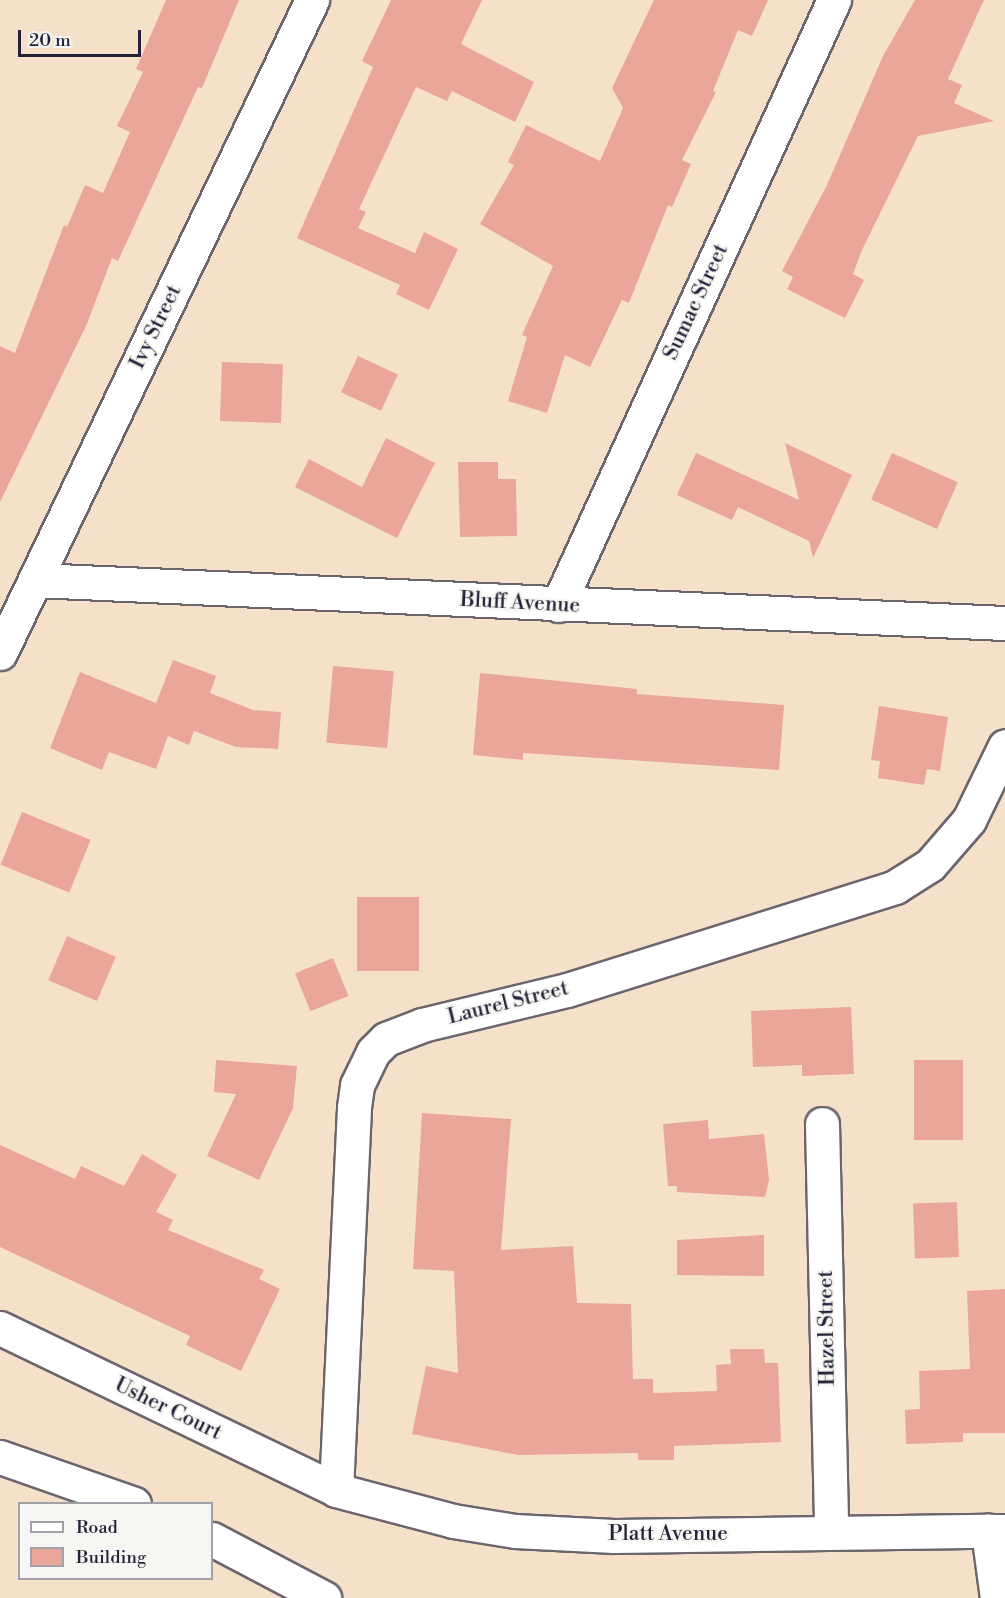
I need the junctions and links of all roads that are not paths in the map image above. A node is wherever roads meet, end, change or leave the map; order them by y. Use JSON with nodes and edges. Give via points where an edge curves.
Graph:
{"nodes":[{"id":1,"x":312,"y":0,"type":"edge"},
{"id":2,"x":834,"y":0,"type":"edge"},
{"id":3,"x":35,"y":580,"type":"junction"},
{"id":4,"x":558,"y":605,"type":"junction"},
{"id":5,"x":1005,"y":623,"type":"edge"},
{"id":6,"x":0,"y":653,"type":"edge"},
{"id":7,"x":1005,"y":746,"type":"edge"},
{"id":8,"x":822,"y":1125,"type":"dead end"},
{"id":9,"x":0,"y":1328,"type":"edge"},
{"id":10,"x":0,"y":1457,"type":"edge"},
{"id":11,"x":336,"y":1490,"type":"junction"},
{"id":12,"x":131,"y":1502,"type":"edge"},
{"id":13,"x":996,"y":1531,"type":"edge"},
{"id":14,"x":831,"y":1532,"type":"junction"},
{"id":15,"x":213,"y":1540,"type":"edge"},
{"id":16,"x":324,"y":1598,"type":"edge"},
{"id":17,"x":997,"y":1598,"type":"edge"}],
"edges":[{"from":1,"to":3,"type":"street","name":"Ivy Street"},
{"from":2,"to":4,"type":"street","name":"Sumac Street"},
{"from":3,"to":4,"type":"street","name":"Bluff Avenue"},
{"from":3,"to":6,"type":"street","name":"Ivy Street"},
{"from":4,"to":5,"type":"street","name":"Bluff Avenue"},
{"from":7,"to":11,"type":"street","name":"Laurel Street","via":[[969,820],[930,865],[895,887],[567,990],[422,1025],[386,1039],[373,1052],[357,1085],[354,1107]]},
{"from":8,"to":14,"type":"street","name":"Hazel Street"},
{"from":9,"to":11,"type":"street","name":"Usher Court"},
{"from":10,"to":12,"type":"street"},
{"from":11,"to":14,"type":"street","name":"Platt Avenue","via":[[453,1521],[515,1531],[614,1536]]},
{"from":13,"to":14,"type":"street","name":"Platt Avenue"},
{"from":13,"to":17,"type":"street"},
{"from":15,"to":16,"type":"street"}]}
